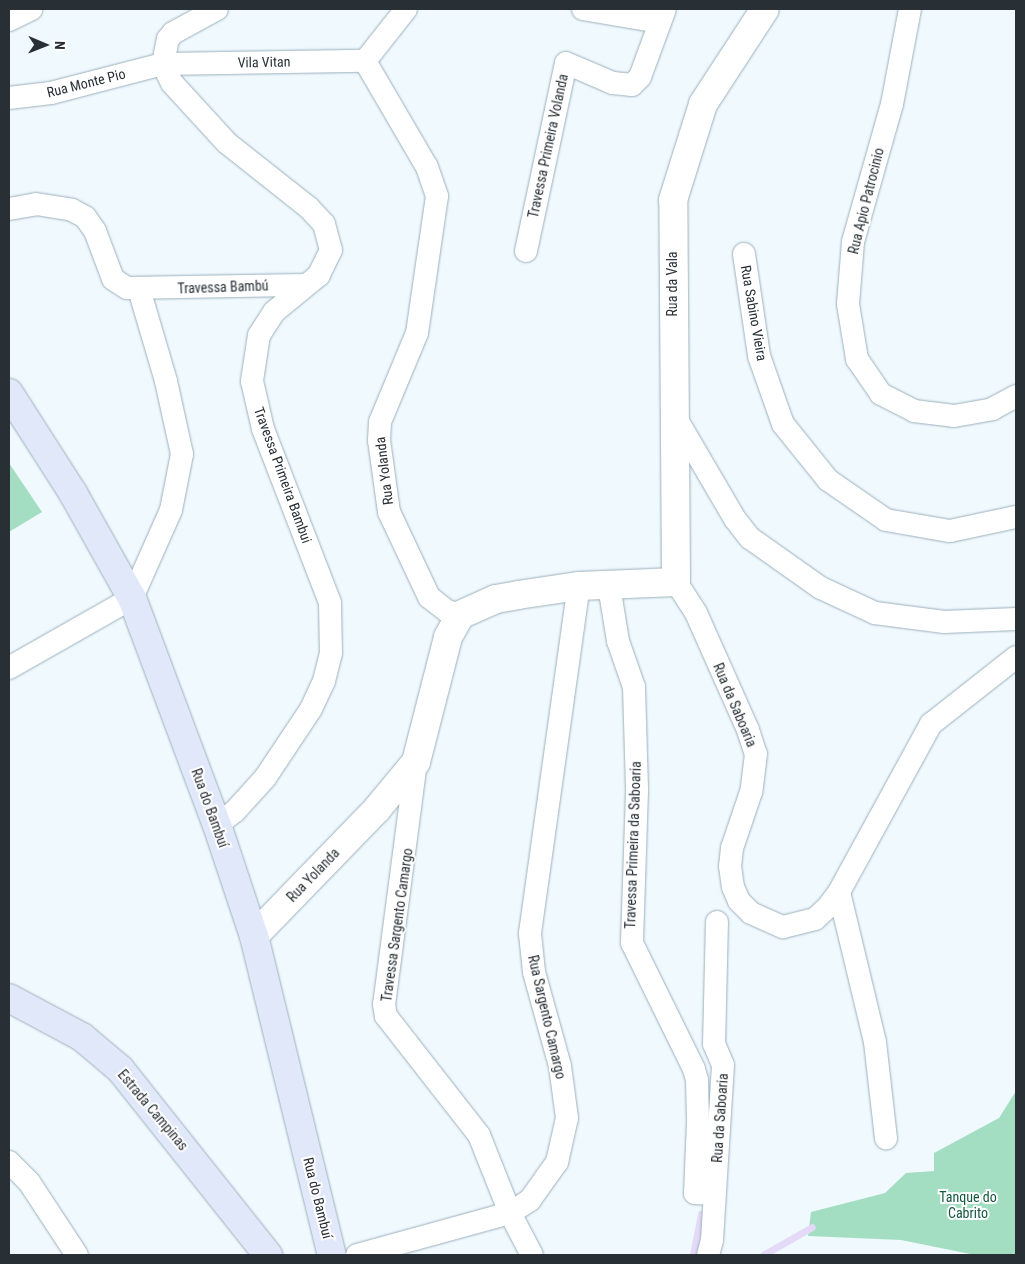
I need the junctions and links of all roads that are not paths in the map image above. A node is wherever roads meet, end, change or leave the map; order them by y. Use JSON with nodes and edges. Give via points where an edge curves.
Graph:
{"nodes":[{"id":1,"x":32,"y":9,"type":"edge"},
{"id":2,"x":217,"y":9,"type":"edge"},
{"id":3,"x":406,"y":9,"type":"edge"},
{"id":4,"x":584,"y":9,"type":"edge"},
{"id":5,"x":764,"y":9,"type":"edge"},
{"id":6,"x":910,"y":9,"type":"edge"},
{"id":7,"x":663,"y":15,"type":"edge"},
{"id":8,"x":9,"y":20,"type":"edge"},
{"id":9,"x":365,"y":61,"type":"junction"},
{"id":10,"x":163,"y":64,"type":"junction"},
{"id":11,"x":10,"y":92,"type":"edge"},
{"id":12,"x":9,"y":209,"type":"edge"},
{"id":13,"x":526,"y":251,"type":"dead end"},
{"id":14,"x":744,"y":254,"type":"dead end"},
{"id":15,"x":306,"y":285,"type":"junction"},
{"id":16,"x":139,"y":289,"type":"junction"},
{"id":17,"x":9,"y":393,"type":"edge"},
{"id":18,"x":1016,"y":396,"type":"edge"},
{"id":19,"x":672,"y":412,"type":"junction"},
{"id":20,"x":1016,"y":517,"type":"edge"},
{"id":21,"x":676,"y":582,"type":"junction"},
{"id":22,"x":579,"y":586,"type":"junction"},
{"id":23,"x":609,"y":586,"type":"junction"},
{"id":24,"x":132,"y":598,"type":"junction"},
{"id":25,"x":460,"y":615,"type":"junction"},
{"id":26,"x":1016,"y":619,"type":"edge"},
{"id":27,"x":1016,"y":657,"type":"edge"},
{"id":28,"x":9,"y":668,"type":"edge"},
{"id":29,"x":416,"y":762,"type":"junction"},
{"id":30,"x":217,"y":824,"type":"junction"},
{"id":31,"x":839,"y":892,"type":"junction"},
{"id":32,"x":717,"y":922,"type":"dead end"},
{"id":33,"x":254,"y":936,"type":"junction"},
{"id":34,"x":9,"y":998,"type":"edge"},
{"id":35,"x":886,"y":1138,"type":"dead end"},
{"id":36,"x":9,"y":1162,"type":"edge"},
{"id":37,"x":707,"y":1194,"type":"junction"},
{"id":38,"x":510,"y":1213,"type":"junction"},
{"id":39,"x":77,"y":1255,"type":"edge"},
{"id":40,"x":268,"y":1255,"type":"edge"},
{"id":41,"x":332,"y":1255,"type":"edge"},
{"id":42,"x":358,"y":1255,"type":"edge"},
{"id":43,"x":532,"y":1255,"type":"edge"},
{"id":44,"x":708,"y":1255,"type":"edge"}],
"edges":[{"from":1,"to":8,"type":"street"},
{"from":2,"to":10,"type":"street","via":[[172,33]]},
{"from":3,"to":9,"type":"street"},
{"from":4,"to":7,"type":"street"},
{"from":5,"to":19,"type":"street","name":"Rua da Vala","via":[[703,104],[673,200]]},
{"from":6,"to":18,"type":"street","name":"Rua Apio Patrocinio","via":[[892,104],[853,242],[848,304],[857,359],[881,394],[914,410],[954,416],[992,409]]},
{"from":7,"to":13,"type":"street","name":"Travessa Primeira Volanda","via":[[640,77],[632,85],[613,83],[566,63]]},
{"from":9,"to":10,"type":"street","name":"Vila Vitan"},
{"from":9,"to":25,"type":"street","name":"Rua Yolanda","via":[[428,167],[437,196],[417,333],[380,422],[379,440],[389,512],[429,597],[447,611]]},
{"from":10,"to":11,"type":"street","name":"Rua Monte Pio","via":[[51,93]]},
{"from":10,"to":15,"type":"street","name":"Travessa Primeira Bambui","via":[[172,83],[221,137],[309,208],[324,224],[331,250],[319,275]]},
{"from":12,"to":16,"type":"street","via":[[36,204],[72,210],[85,217],[96,231],[113,279],[127,288]]},
{"from":14,"to":20,"type":"street","name":"Rua Sabino Vieira","via":[[759,356],[784,424],[828,480],[886,520],[950,530]]},
{"from":15,"to":16,"type":"street","name":"Travessa Bambú"},
{"from":15,"to":30,"type":"street","name":"Travessa Primeira Bambui","via":[[274,312],[259,335],[252,380],[263,429],[330,603],[331,653],[324,681],[311,709],[275,762],[235,811]]},
{"from":16,"to":24,"type":"street","via":[[157,345],[182,454],[171,510]]},
{"from":17,"to":24,"type":"main road","name":"Rua do Bambuí","via":[[73,493]]},
{"from":19,"to":21,"type":"street","name":"Rua da Vala"},
{"from":19,"to":26,"type":"street","via":[[734,519],[750,538],[821,588],[875,613],[944,622]]},
{"from":21,"to":23,"type":"street"},
{"from":21,"to":31,"type":"street","name":"Rua da Saboaria","via":[[696,613],[756,754],[751,792],[732,848],[730,866],[739,901],[764,921],[783,926],[815,919]]},
{"from":22,"to":23,"type":"street"},
{"from":22,"to":25,"type":"street","via":[[496,599]]},
{"from":22,"to":38,"type":"street","name":"Rua Sargento Camargo","via":[[530,933],[534,972],[560,1066],[567,1118],[556,1162],[530,1200]]},
{"from":23,"to":37,"type":"street","name":"Travessa Primeira da Saboaria","via":[[618,642],[634,688],[637,791],[632,943],[697,1080],[695,1193]]},
{"from":24,"to":28,"type":"street"},
{"from":24,"to":30,"type":"main road","name":"Rua do Bambuí"},
{"from":25,"to":29,"type":"street","name":"Rua Yolanda","via":[[448,637]]},
{"from":27,"to":31,"type":"street","name":"Rua da Saboaria","via":[[932,724]]},
{"from":29,"to":33,"type":"street","name":"Rua Yolanda","via":[[377,809]]},
{"from":29,"to":38,"type":"street","name":"Travessa Sargento Camargo","via":[[384,1004],[386,1016],[479,1135]]},
{"from":30,"to":33,"type":"main road","name":"Rua do Bambuí"},
{"from":31,"to":35,"type":"street","via":[[875,1042]]},
{"from":32,"to":37,"type":"street","name":"Rua da Saboaria","via":[[714,1044],[723,1065]]},
{"from":33,"to":41,"type":"main road","name":"Rua do Bambuí"},
{"from":34,"to":40,"type":"main road","name":"Estrada Campinas","via":[[82,1037],[120,1069]]},
{"from":36,"to":39,"type":"street","via":[[29,1182]]},
{"from":37,"to":44,"type":"street","name":"Rua da Saboaria"},
{"from":38,"to":42,"type":"street","name":"Rua Sargento Camargo"},
{"from":38,"to":43,"type":"street","name":"Travessa Sargento Camargo"}]}
